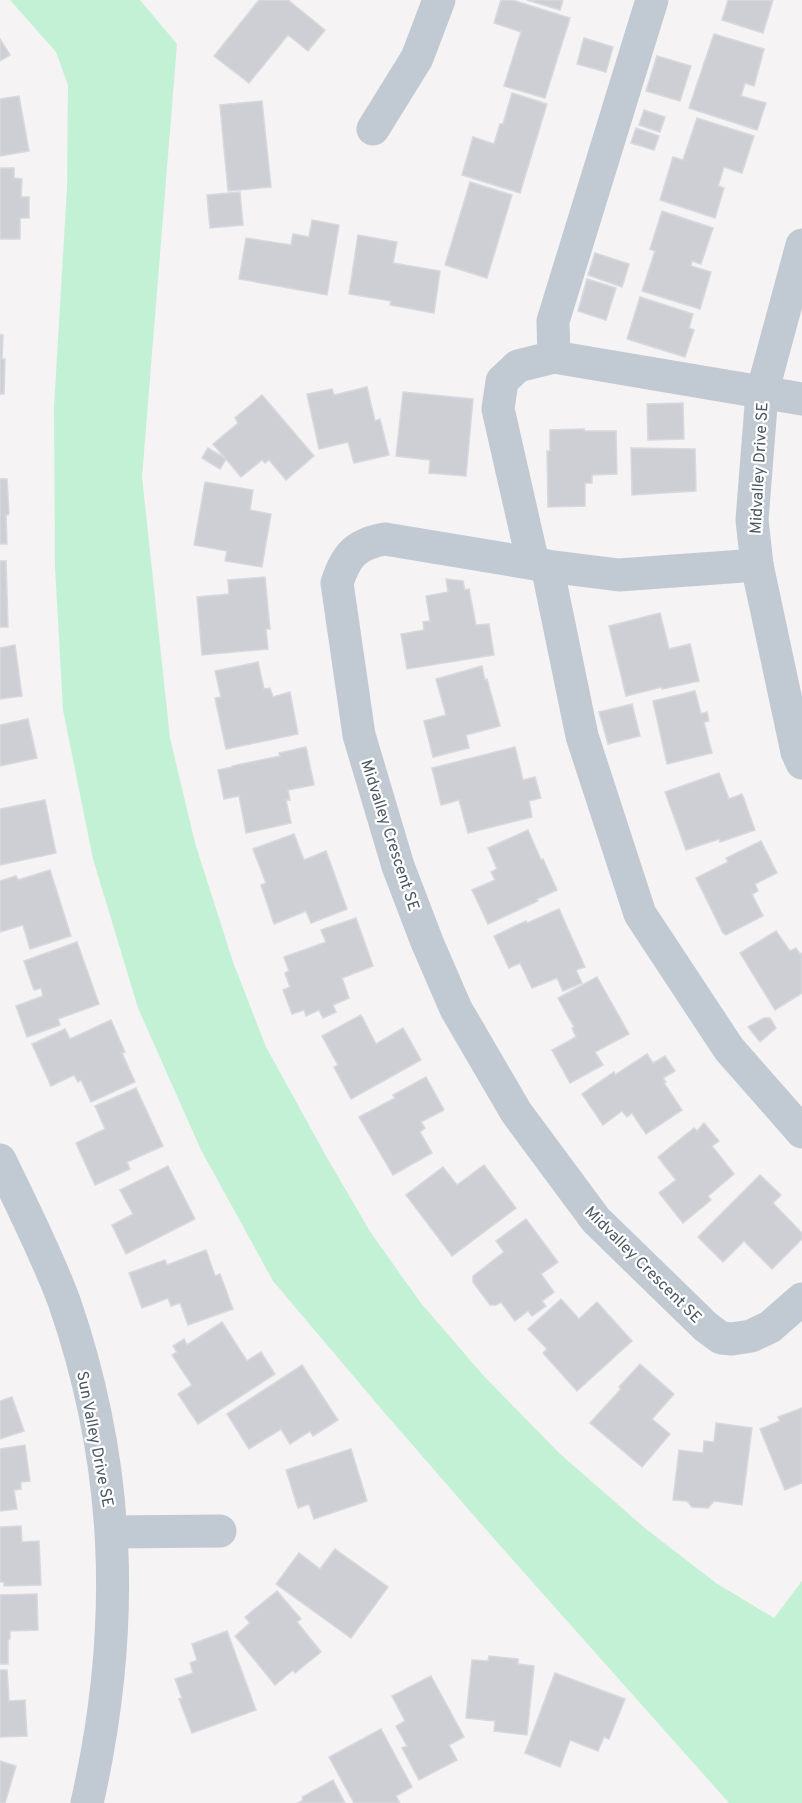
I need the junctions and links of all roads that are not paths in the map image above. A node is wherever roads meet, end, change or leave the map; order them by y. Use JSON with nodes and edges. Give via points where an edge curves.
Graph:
{"nodes":[{"id":1,"x":439,"y":0,"type":"edge"},
{"id":2,"x":652,"y":0,"type":"edge"},
{"id":3,"x":373,"y":129,"type":"dead end"},
{"id":4,"x":802,"y":245,"type":"edge"},
{"id":5,"x":554,"y":357,"type":"junction"},
{"id":6,"x":762,"y":393,"type":"junction"},
{"id":7,"x":802,"y":399,"type":"edge"},
{"id":8,"x":540,"y":565,"type":"junction"},
{"id":9,"x":757,"y":565,"type":"junction"},
{"id":10,"x":802,"y":763,"type":"edge"},
{"id":11,"x":802,"y":1132,"type":"edge"},
{"id":12,"x":0,"y":1160,"type":"edge"},
{"id":13,"x":802,"y":1299,"type":"edge"},
{"id":14,"x":220,"y":1531,"type":"dead end"},
{"id":15,"x":112,"y":1532,"type":"junction"},
{"id":16,"x":87,"y":1803,"type":"edge"}],
"edges":[{"from":1,"to":3,"type":"street","via":[[417,58]]},
{"from":2,"to":5,"type":"street","via":[[553,321]]},
{"from":4,"to":6,"type":"street","name":"Midvalley Drive SE"},
{"from":5,"to":6,"type":"street"},
{"from":5,"to":8,"type":"street","via":[[518,366],[502,381],[498,408]]},
{"from":6,"to":7,"type":"street"},
{"from":6,"to":9,"type":"street","name":"Midvalley Drive SE","via":[[752,520]]},
{"from":8,"to":9,"type":"street","name":"Midvalley Crescent SE","via":[[620,575]]},
{"from":8,"to":11,"type":"street","via":[[582,736],[640,914],[729,1048]]},
{"from":8,"to":13,"type":"street","name":"Midvalley Crescent SE","via":[[385,539],[353,550],[341,569],[337,583],[359,735],[398,867],[456,1009],[516,1112],[596,1220],[721,1338],[751,1336],[770,1327]]},
{"from":9,"to":10,"type":"street","name":"Midvalley Drive SE"},
{"from":12,"to":15,"type":"street","name":"Sun Valley Drive SE","via":[[37,1236],[70,1323],[94,1409]]},
{"from":14,"to":15,"type":"street"},
{"from":15,"to":16,"type":"street","name":"Sun Valley Drive SE","via":[[110,1668]]}]}
